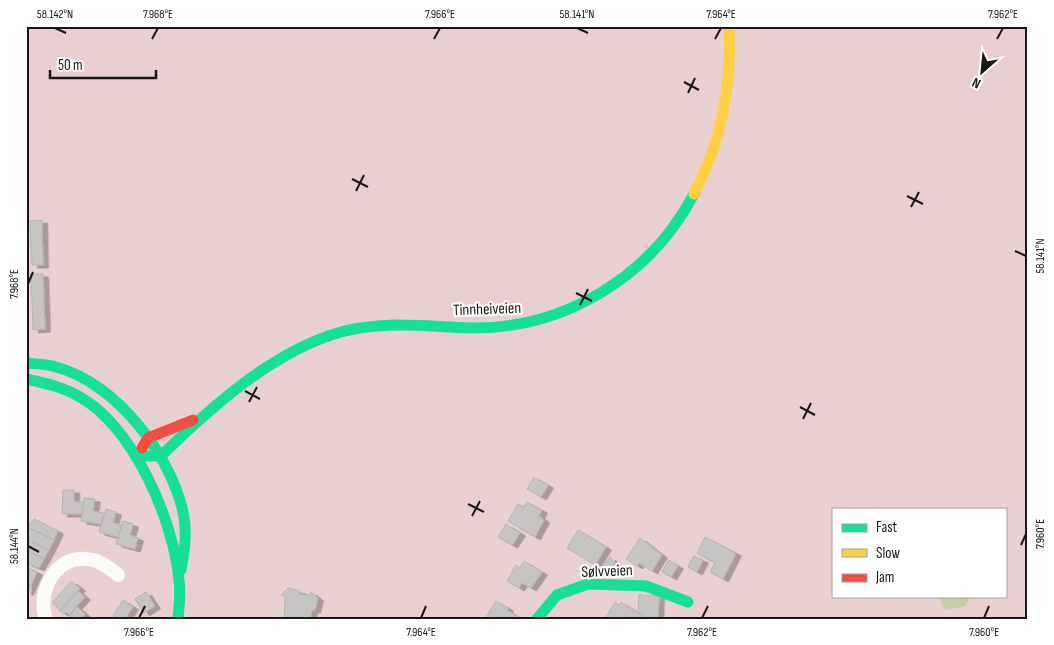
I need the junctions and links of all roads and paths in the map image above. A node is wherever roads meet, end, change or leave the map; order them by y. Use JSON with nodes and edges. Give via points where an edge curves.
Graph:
{"nodes":[{"id":1,"x":728,"y":26,"type":"edge"},
{"id":2,"x":26,"y":363,"type":"edge"},
{"id":3,"x":26,"y":379,"type":"edge"},
{"id":4,"x":201,"y":416,"type":"junction"},
{"id":5,"x":148,"y":438,"type":"junction"},
{"id":6,"x":138,"y":456,"type":"junction"},
{"id":7,"x":161,"y":456,"type":"junction"},
{"id":8,"x":118,"y":575,"type":"dead end"},
{"id":9,"x":179,"y":576,"type":"junction"},
{"id":10,"x":688,"y":602,"type":"dead end"},
{"id":11,"x":46,"y":619,"type":"edge"},
{"id":12,"x":178,"y":619,"type":"edge"},
{"id":13,"x":537,"y":619,"type":"edge"}],
"edges":[{"from":1,"to":4,"type":"street","name":"Tinnheiveien","via":[[728,92],[712,155],[698,190],[661,244],[640,267],[613,288],[554,316],[518,325],[486,327],[400,323],[339,333],[274,366]]},
{"from":2,"to":5,"type":"street","via":[[61,367],[88,380],[111,398]]},
{"from":3,"to":6,"type":"street","via":[[57,387],[79,398],[118,430]]},
{"from":4,"to":5,"type":"street","name":"Tinnheiveien"},
{"from":4,"to":7,"type":"street","name":"Tinnheiveien"},
{"from":5,"to":6,"type":"street"},
{"from":5,"to":7,"type":"street"},
{"from":6,"to":7,"type":"street"},
{"from":6,"to":9,"type":"street","via":[[161,505]]},
{"from":7,"to":9,"type":"street","via":[[172,480],[185,530],[186,548]]},
{"from":8,"to":11,"type":"street","via":[[103,563],[90,559],[78,558],[66,563],[55,571],[44,591],[42,603]]},
{"from":9,"to":12,"type":"street"},
{"from":10,"to":13,"type":"street","name":"Sølvveien","via":[[646,586],[588,584],[557,595]]}]}
